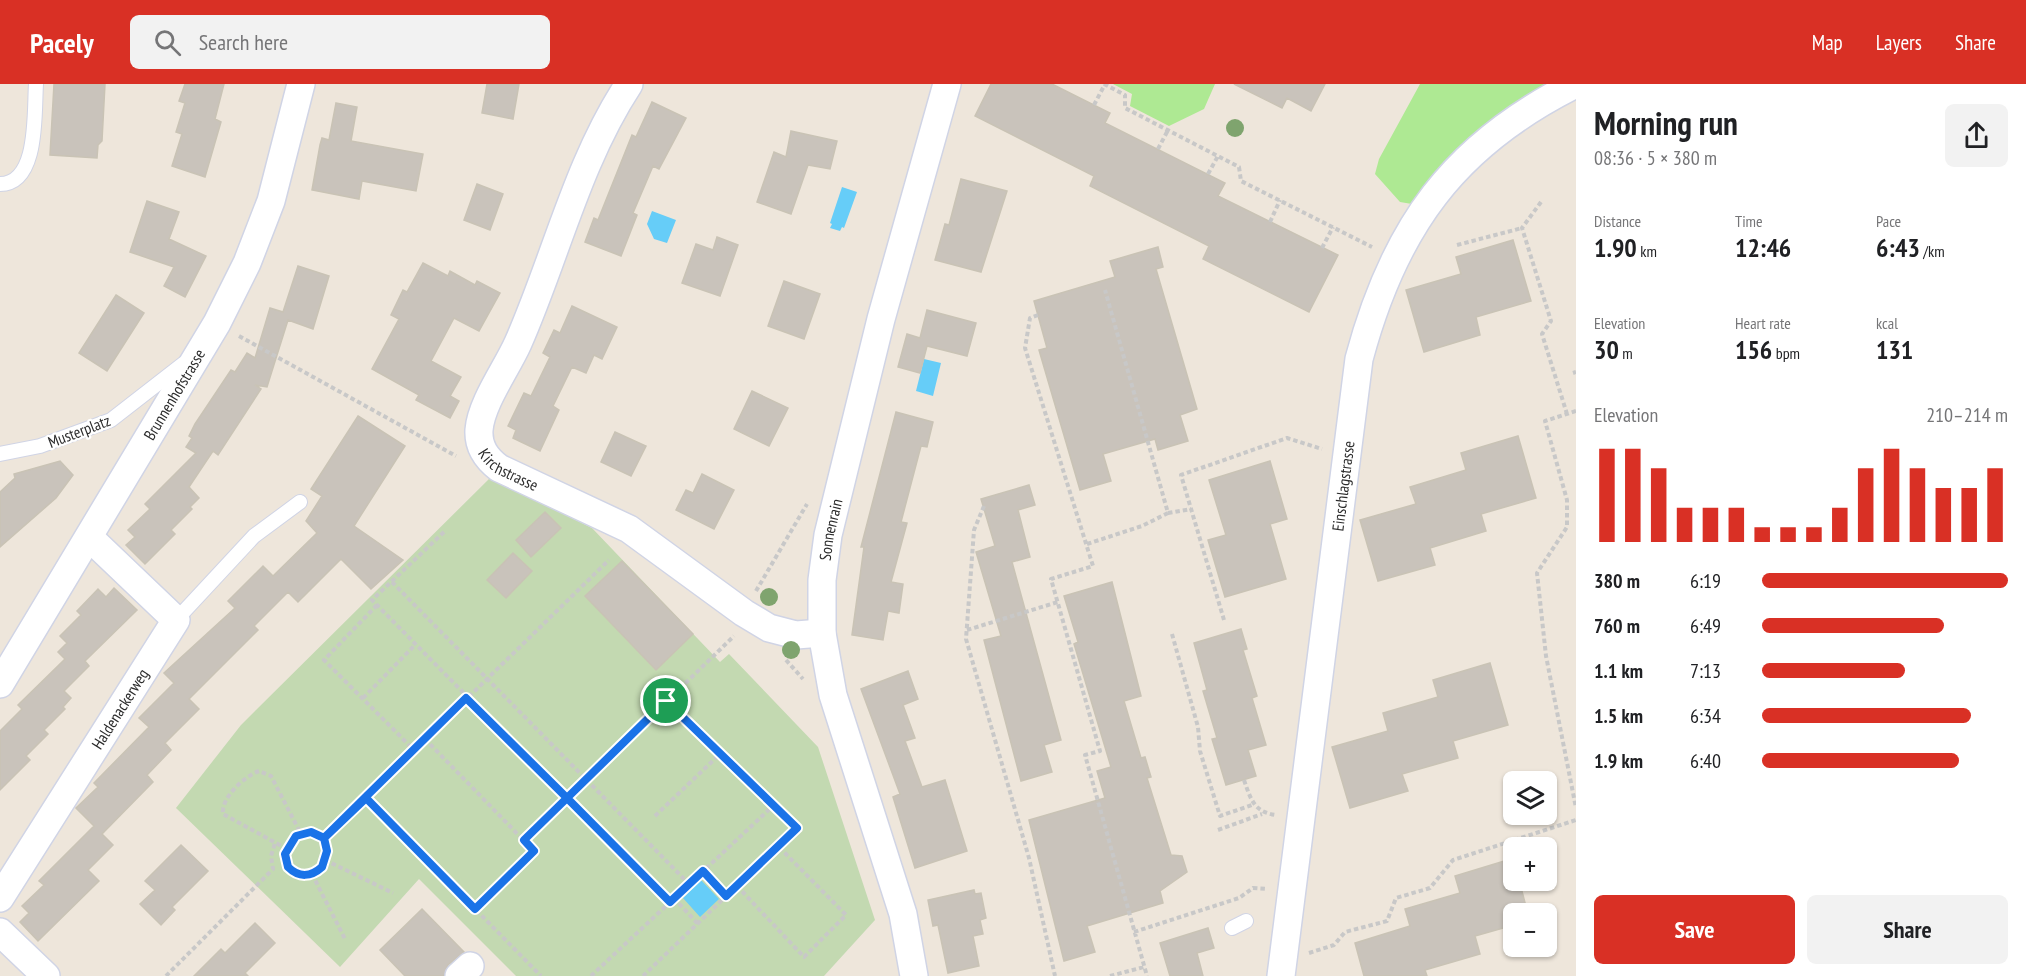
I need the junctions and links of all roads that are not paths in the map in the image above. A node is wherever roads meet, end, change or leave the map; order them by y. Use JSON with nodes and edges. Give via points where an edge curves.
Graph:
{"nodes":[{"id":1,"x":36,"y":84,"type":"edge"},
{"id":2,"x":301,"y":84,"type":"edge"},
{"id":3,"x":629,"y":84,"type":"edge"},
{"id":4,"x":947,"y":84,"type":"edge"},
{"id":5,"x":1576,"y":84,"type":"edge"},
{"id":6,"x":0,"y":184,"type":"edge"},
{"id":7,"x":211,"y":334,"type":"junction"},
{"id":8,"x":0,"y":454,"type":"edge"},
{"id":9,"x":300,"y":502,"type":"dead end"},
{"id":10,"x":90,"y":538,"type":"junction"},
{"id":11,"x":176,"y":620,"type":"junction"},
{"id":12,"x":822,"y":633,"type":"junction"},
{"id":13,"x":0,"y":684,"type":"edge"},
{"id":14,"x":0,"y":898,"type":"edge"},
{"id":15,"x":1246,"y":921,"type":"dead end"},
{"id":16,"x":1232,"y":928,"type":"dead end"},
{"id":17,"x":0,"y":932,"type":"edge"},
{"id":18,"x":1282,"y":968,"type":"edge"},
{"id":19,"x":46,"y":976,"type":"edge"},
{"id":20,"x":914,"y":976,"type":"edge"}],
"edges":[{"from":1,"to":6,"type":"lane","via":[[32,148],[24,173],[9,184]]},
{"from":2,"to":7,"type":"street","name":"Brunnenhofstrasse","via":[[271,201],[250,255]]},
{"from":3,"to":12,"type":"street","name":"Kirchstrasse","via":[[594,147],[518,343],[484,411],[479,430],[481,446],[499,468],[630,529],[748,616],[781,632]]},
{"from":4,"to":12,"type":"street","name":"Sonnenrain","via":[[881,319],[836,500],[822,580]]},
{"from":5,"to":18,"type":"street","name":"Einschlagstrasse","via":[[1488,138],[1438,188],[1414,222],[1371,312],[1359,359]]},
{"from":7,"to":8,"type":"lane","name":"Musterplatz","via":[[111,420],[40,446]]},
{"from":7,"to":10,"type":"street","name":"Brunnenhofstrasse"},
{"from":9,"to":11,"type":"lane","via":[[254,536]]},
{"from":10,"to":11,"type":"street"},
{"from":10,"to":13,"type":"street","name":"Brunnenhofstrasse"},
{"from":11,"to":14,"type":"street","name":"Haldenackerweg"},
{"from":12,"to":20,"type":"street","name":"Sonnenrain","via":[[832,695],[903,914]]},
{"from":15,"to":16,"type":"lane"},
{"from":17,"to":19,"type":"street"}]}
